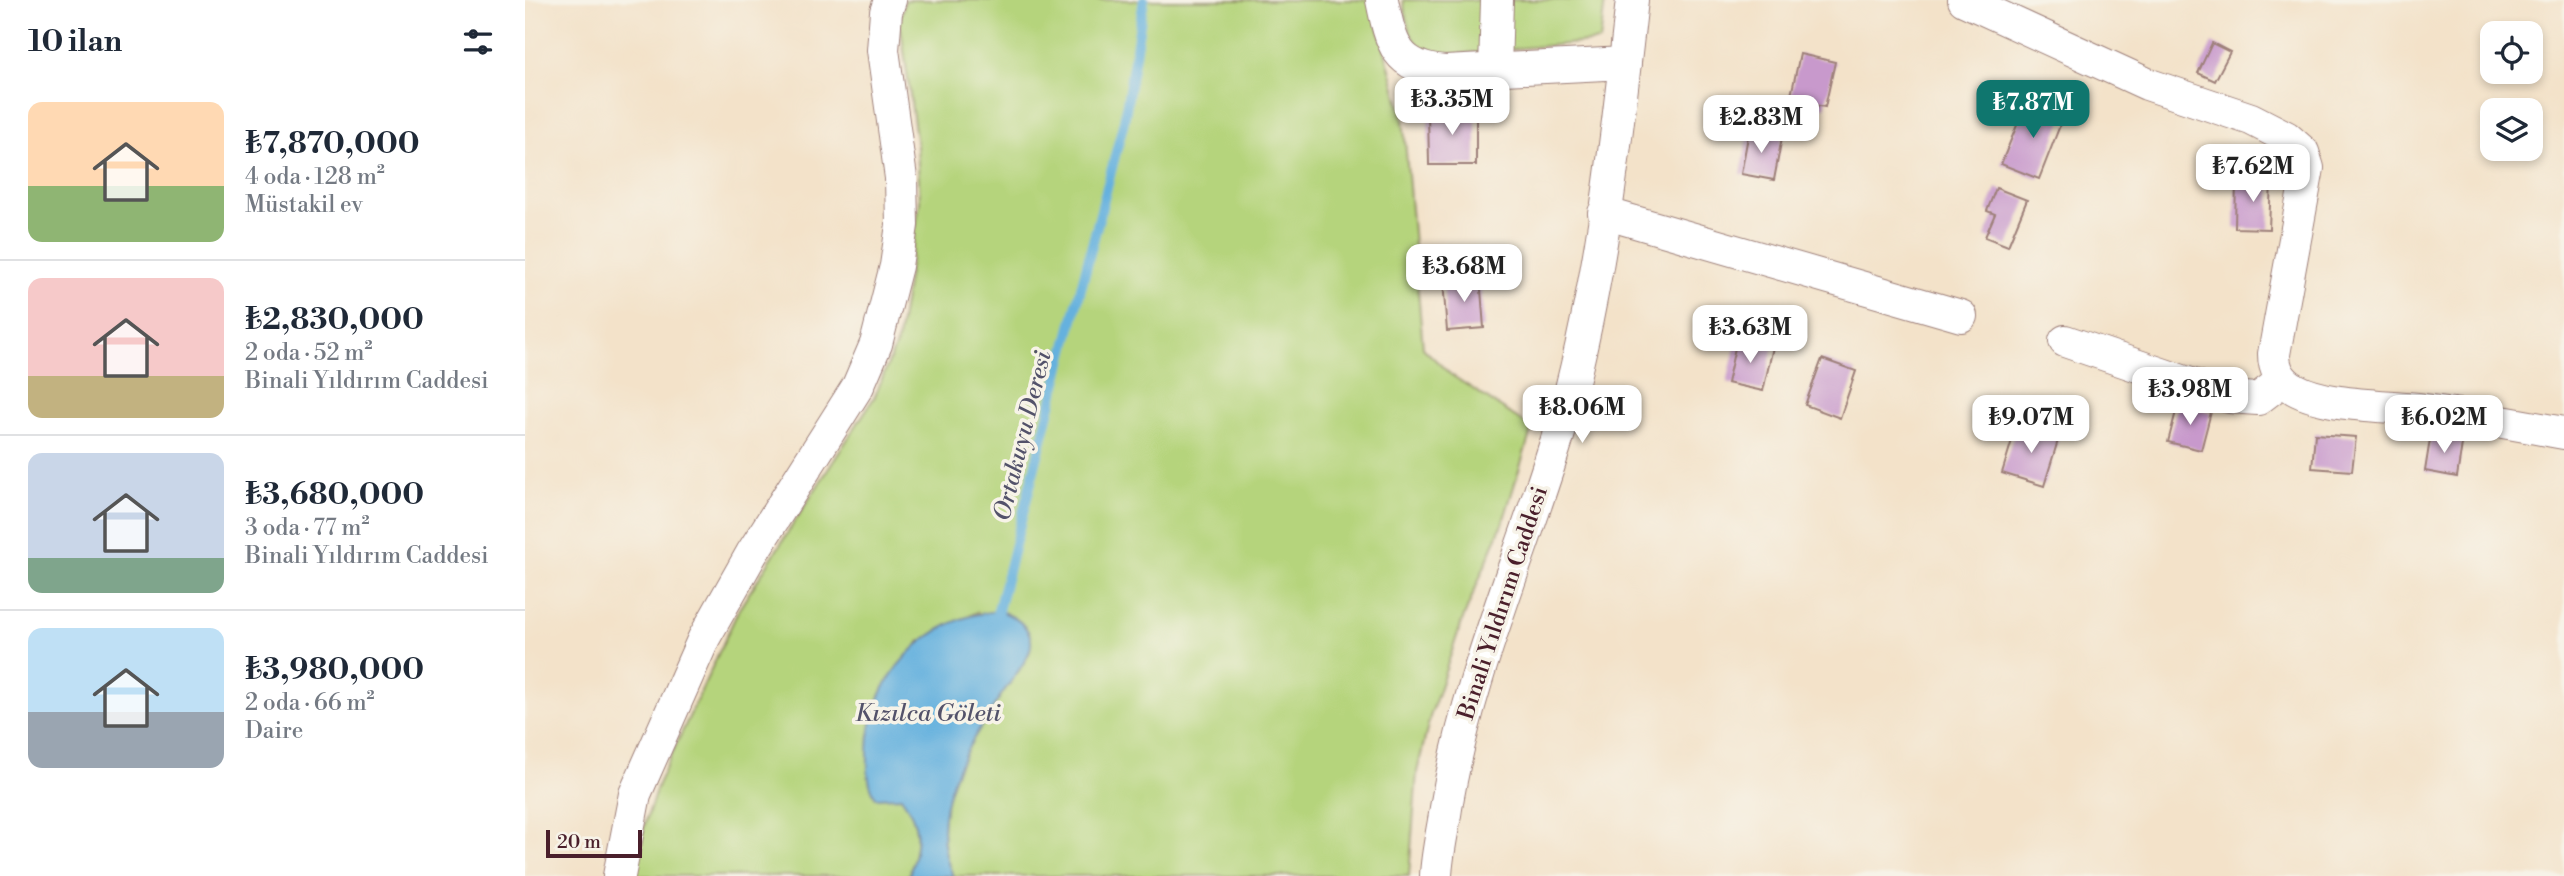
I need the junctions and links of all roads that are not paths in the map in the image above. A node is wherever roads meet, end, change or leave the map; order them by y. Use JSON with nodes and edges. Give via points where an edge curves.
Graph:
{"nodes":[{"id":1,"x":891,"y":0,"type":"edge"},
{"id":2,"x":1382,"y":0,"type":"edge"},
{"id":3,"x":1497,"y":0,"type":"edge"},
{"id":4,"x":1632,"y":0,"type":"edge"},
{"id":5,"x":1964,"y":0,"type":"edge"},
{"id":6,"x":1625,"y":63,"type":"junction"},
{"id":7,"x":1495,"y":70,"type":"junction"},
{"id":8,"x":1604,"y":213,"type":"junction"},
{"id":9,"x":1961,"y":316,"type":"dead end"},
{"id":10,"x":2065,"y":341,"type":"dead end"},
{"id":11,"x":2283,"y":380,"type":"junction"},
{"id":12,"x":2564,"y":433,"type":"edge"},
{"id":13,"x":619,"y":876,"type":"edge"},
{"id":14,"x":1436,"y":876,"type":"edge"}],
"edges":[{"from":1,"to":13,"type":"street","via":[[883,50],[901,178],[902,225],[876,344],[858,386],[703,638],[635,794]]},
{"from":2,"to":7,"type":"street","via":[[1394,44],[1405,61],[1420,70]]},
{"from":3,"to":7,"type":"street"},
{"from":4,"to":6,"type":"street","name":"Binali Yıldırım Caddesi"},
{"from":5,"to":11,"type":"street","via":[[2147,84],[2251,119],[2286,137],[2303,152],[2308,168],[2274,355],[2274,367]]},
{"from":6,"to":7,"type":"street"},
{"from":6,"to":8,"type":"street","name":"Binali Yıldırım Caddesi"},
{"from":8,"to":9,"type":"street"},
{"from":8,"to":14,"type":"street","name":"Binali Yıldırım Caddesi","via":[[1586,318],[1559,431],[1462,725]]},
{"from":10,"to":11,"type":"street","via":[[2229,397],[2258,399]]},
{"from":11,"to":12,"type":"street","via":[[2296,390],[2317,396]]}]}
